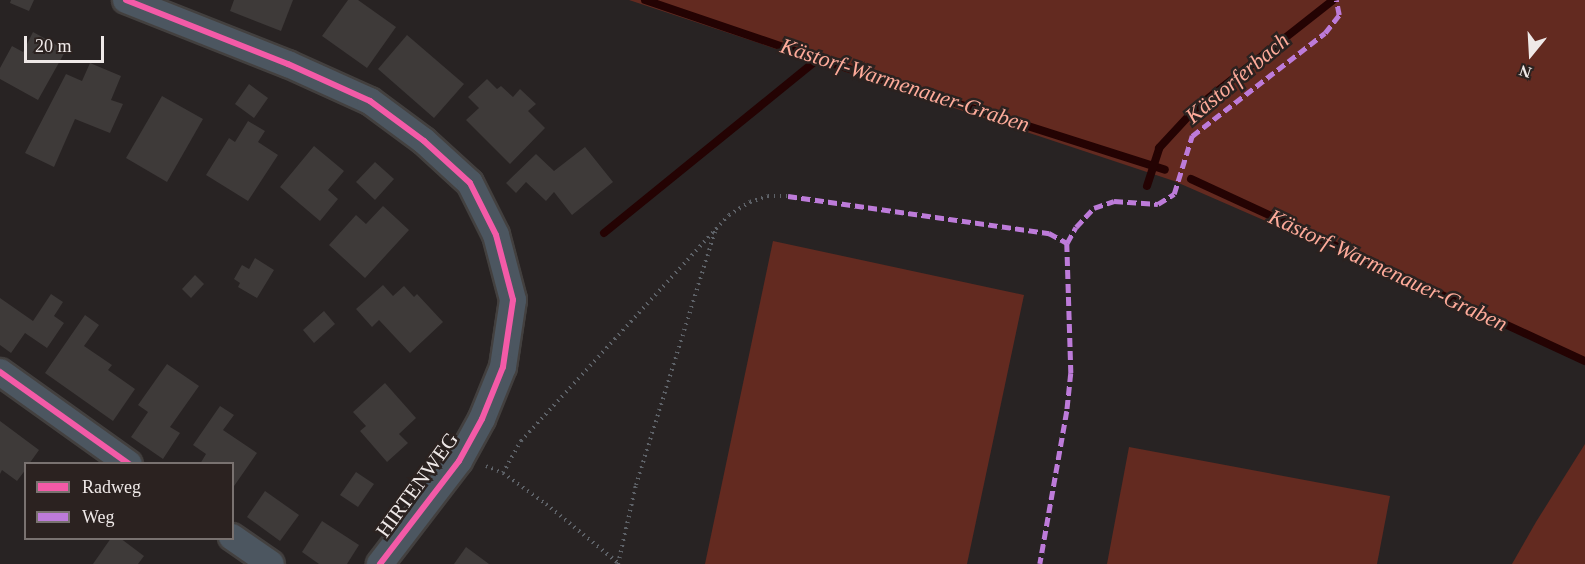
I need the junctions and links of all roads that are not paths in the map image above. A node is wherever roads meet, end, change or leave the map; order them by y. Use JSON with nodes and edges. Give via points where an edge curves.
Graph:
{"nodes":[{"id":1,"x":126,"y":0,"type":"edge"},
{"id":2,"x":0,"y":372,"type":"edge"},
{"id":3,"x":126,"y":462,"type":"edge"},
{"id":4,"x":234,"y":538,"type":"edge"},
{"id":5,"x":271,"y":564,"type":"edge"},
{"id":6,"x":380,"y":564,"type":"edge"}],
"edges":[{"from":1,"to":6,"type":"street","name":"HIRTENWEG","via":[[370,101],[424,141],[470,183],[496,235],[513,300],[503,366],[482,419],[459,461]]},
{"from":2,"to":3,"type":"street"},
{"from":4,"to":5,"type":"street"}]}
